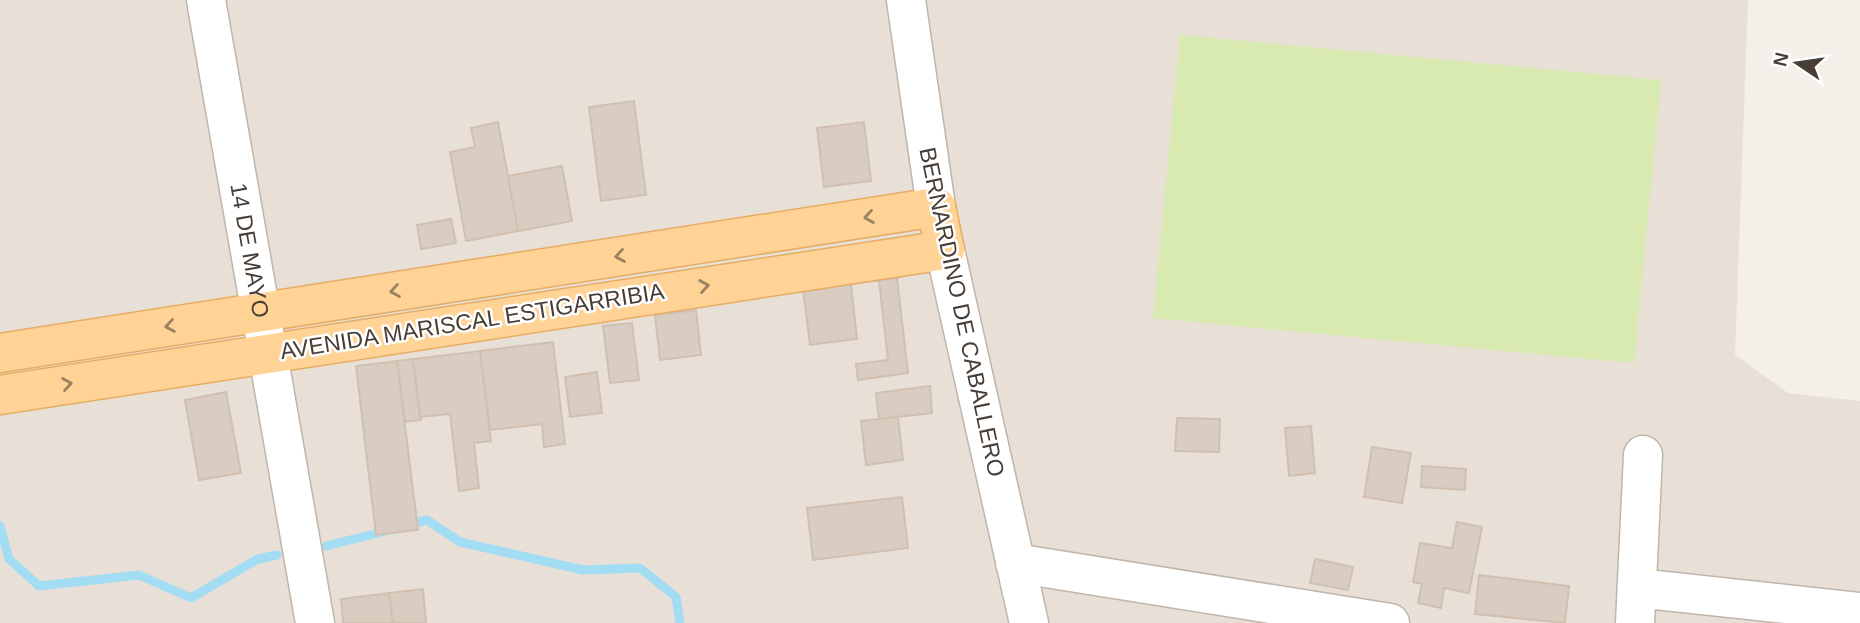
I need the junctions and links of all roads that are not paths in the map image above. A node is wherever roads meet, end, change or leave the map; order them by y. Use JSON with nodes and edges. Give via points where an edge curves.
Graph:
{"nodes":[{"id":1,"x":205,"y":0,"type":"edge"},
{"id":2,"x":906,"y":0,"type":"edge"},
{"id":3,"x":936,"y":207,"type":"junction"},
{"id":4,"x":945,"y":250,"type":"junction"},
{"id":5,"x":260,"y":312,"type":"junction"},
{"id":6,"x":266,"y":352,"type":"junction"},
{"id":7,"x":0,"y":353,"type":"edge"},
{"id":8,"x":0,"y":395,"type":"edge"},
{"id":9,"x":1643,"y":455,"type":"dead end"},
{"id":10,"x":1015,"y":563,"type":"junction"},
{"id":11,"x":1636,"y":606,"type":"edge"},
{"id":12,"x":1860,"y":612,"type":"edge"},
{"id":13,"x":315,"y":623,"type":"edge"},
{"id":14,"x":1029,"y":623,"type":"edge"},
{"id":15,"x":1390,"y":623,"type":"edge"}],
"edges":[{"from":1,"to":5,"type":"street","name":"14 DE MAYO"},
{"from":2,"to":3,"type":"street","name":"BERNARDINO DE CABALLERO"},
{"from":3,"to":4,"type":"main road","name":"BERNARDINO DE CABALLERO"},
{"from":3,"to":5,"type":"main road","name":"AVENIDA MARISCAL ESTIGARRIBIA","one_way":true},
{"from":6,"to":4,"type":"main road","name":"AVENIDA MARISCAL ESTIGARRIBIA","one_way":true},
{"from":4,"to":10,"type":"street","name":"BERNARDINO DE CABALLERO"},
{"from":5,"to":6,"type":"street","name":"14 DE MAYO"},
{"from":5,"to":7,"type":"main road","name":"AVENIDA MARISCAL ESTIGARRIBIA","one_way":true},
{"from":8,"to":6,"type":"main road","name":"AVENIDA MARISCAL ESTIGARRIBIA","one_way":true},
{"from":6,"to":13,"type":"street","name":"14 DE MAYO"},
{"from":9,"to":11,"type":"street"},
{"from":10,"to":14,"type":"street","name":"BERNARDINO DE CABALLERO"},
{"from":10,"to":15,"type":"street"},
{"from":11,"to":12,"type":"street"}]}
